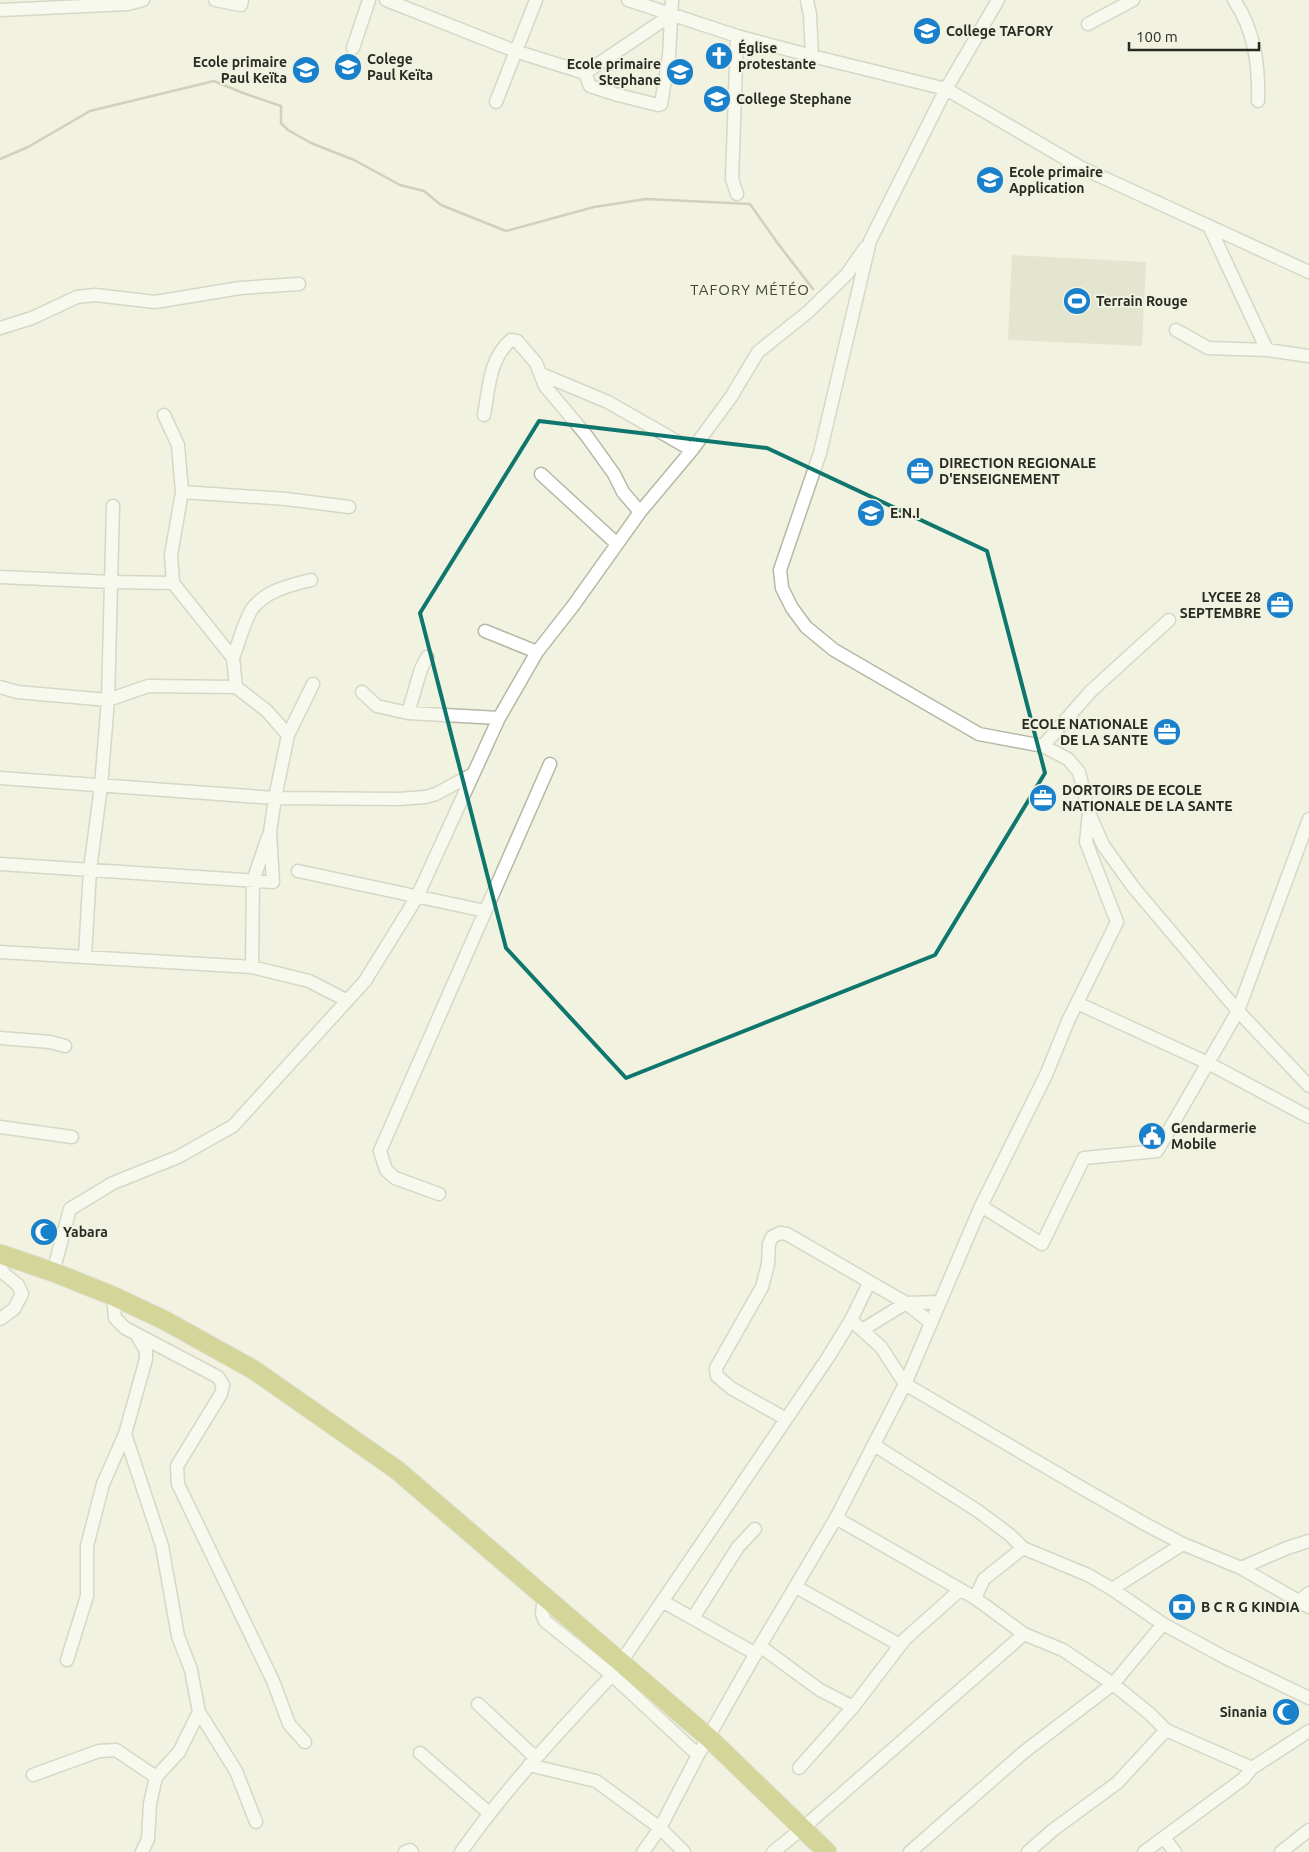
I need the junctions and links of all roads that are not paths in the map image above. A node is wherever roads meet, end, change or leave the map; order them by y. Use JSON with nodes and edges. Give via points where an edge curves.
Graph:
{"nodes":[{"id":1,"x":143,"y":0,"type":"edge"},
{"id":2,"x":215,"y":0,"type":"edge"},
{"id":3,"x":242,"y":0,"type":"edge"},
{"id":4,"x":369,"y":0,"type":"edge"},
{"id":5,"x":386,"y":0,"type":"edge"},
{"id":6,"x":536,"y":0,"type":"edge"},
{"id":7,"x":628,"y":0,"type":"edge"},
{"id":8,"x":672,"y":0,"type":"edge"},
{"id":9,"x":807,"y":0,"type":"edge"},
{"id":10,"x":998,"y":0,"type":"edge"},
{"id":11,"x":1133,"y":0,"type":"edge"},
{"id":12,"x":1234,"y":0,"type":"edge"},
{"id":13,"x":128,"y":2,"type":"edge"},
{"id":14,"x":0,"y":10,"type":"edge"},
{"id":15,"x":671,"y":15,"type":"junction"},
{"id":16,"x":1088,"y":24,"type":"dead end"},
{"id":17,"x":737,"y":36,"type":"junction"},
{"id":18,"x":353,"y":48,"type":"dead end"},
{"id":19,"x":516,"y":52,"type":"junction"},
{"id":20,"x":812,"y":56,"type":"junction"},
{"id":21,"x":585,"y":73,"type":"junction"},
{"id":22,"x":946,"y":89,"type":"junction"},
{"id":23,"x":496,"y":102,"type":"dead end"},
{"id":24,"x":1258,"y":102,"type":"dead end"},
{"id":25,"x":736,"y":194,"type":"dead end"},
{"id":26,"x":1209,"y":226,"type":"junction"},
{"id":27,"x":870,"y":241,"type":"junction"},
{"id":28,"x":1309,"y":272,"type":"edge"},
{"id":29,"x":299,"y":284,"type":"dead end"},
{"id":30,"x":0,"y":328,"type":"edge"},
{"id":31,"x":1176,"y":330,"type":"dead end"},
{"id":32,"x":1267,"y":350,"type":"junction"},
{"id":33,"x":1309,"y":356,"type":"edge"},
{"id":34,"x":540,"y":374,"type":"junction"},
{"id":35,"x":164,"y":415,"type":"dead end"},
{"id":36,"x":484,"y":415,"type":"dead end"},
{"id":37,"x":692,"y":450,"type":"junction"},
{"id":38,"x":541,"y":474,"type":"dead end"},
{"id":39,"x":182,"y":492,"type":"junction"},
{"id":40,"x":113,"y":506,"type":"dead end"},
{"id":41,"x":349,"y":507,"type":"dead end"},
{"id":42,"x":640,"y":512,"type":"junction"},
{"id":43,"x":617,"y":544,"type":"junction"},
{"id":44,"x":0,"y":577,"type":"edge"},
{"id":45,"x":311,"y":580,"type":"dead end"},
{"id":46,"x":112,"y":582,"type":"junction"},
{"id":47,"x":173,"y":583,"type":"junction"},
{"id":48,"x":1169,"y":620,"type":"dead end"},
{"id":49,"x":485,"y":630,"type":"dead end"},
{"id":50,"x":537,"y":652,"type":"junction"},
{"id":51,"x":427,"y":657,"type":"dead end"},
{"id":52,"x":233,"y":658,"type":"junction"},
{"id":53,"x":313,"y":684,"type":"dead end"},
{"id":54,"x":0,"y":687,"type":"edge"},
{"id":55,"x":236,"y":688,"type":"junction"},
{"id":56,"x":362,"y":692,"type":"dead end"},
{"id":57,"x":108,"y":700,"type":"junction"},
{"id":58,"x":408,"y":713,"type":"junction"},
{"id":59,"x":499,"y":718,"type":"junction"},
{"id":60,"x":288,"y":735,"type":"junction"},
{"id":61,"x":1043,"y":746,"type":"junction"},
{"id":62,"x":550,"y":764,"type":"dead end"},
{"id":63,"x":473,"y":774,"type":"junction"},
{"id":64,"x":0,"y":778,"type":"edge"},
{"id":65,"x":100,"y":786,"type":"junction"},
{"id":66,"x":275,"y":798,"type":"junction"},
{"id":67,"x":1089,"y":813,"type":"junction"},
{"id":68,"x":1309,"y":819,"type":"edge"},
{"id":69,"x":270,"y":832,"type":"junction"},
{"id":70,"x":0,"y":864,"type":"edge"},
{"id":71,"x":90,"y":870,"type":"junction"},
{"id":72,"x":298,"y":871,"type":"dead end"},
{"id":73,"x":253,"y":881,"type":"junction"},
{"id":74,"x":417,"y":897,"type":"junction"},
{"id":75,"x":485,"y":911,"type":"junction"},
{"id":76,"x":0,"y":952,"type":"edge"},
{"id":77,"x":85,"y":956,"type":"junction"},
{"id":78,"x":252,"y":967,"type":"junction"},
{"id":79,"x":346,"y":1000,"type":"junction"},
{"id":80,"x":1077,"y":1003,"type":"junction"},
{"id":81,"x":1238,"y":1011,"type":"junction"},
{"id":82,"x":0,"y":1038,"type":"edge"},
{"id":83,"x":65,"y":1046,"type":"dead end"},
{"id":84,"x":1208,"y":1063,"type":"junction"},
{"id":85,"x":1309,"y":1086,"type":"edge"},
{"id":86,"x":1309,"y":1117,"type":"edge"},
{"id":87,"x":0,"y":1127,"type":"edge"},
{"id":88,"x":72,"y":1137,"type":"dead end"},
{"id":89,"x":439,"y":1194,"type":"dead end"},
{"id":90,"x":981,"y":1206,"type":"junction"},
{"id":91,"x":0,"y":1254,"type":"edge"},
{"id":92,"x":0,"y":1260,"type":"edge"},
{"id":93,"x":53,"y":1272,"type":"junction"},
{"id":94,"x":869,"y":1283,"type":"junction"},
{"id":95,"x":113,"y":1296,"type":"junction"},
{"id":96,"x":940,"y":1302,"type":"junction"},
{"id":97,"x":906,"y":1304,"type":"junction"},
{"id":98,"x":0,"y":1319,"type":"edge"},
{"id":99,"x":851,"y":1320,"type":"junction"},
{"id":100,"x":931,"y":1323,"type":"junction"},
{"id":101,"x":862,"y":1330,"type":"junction"},
{"id":102,"x":150,"y":1347,"type":"junction"},
{"id":103,"x":905,"y":1384,"type":"junction"},
{"id":104,"x":786,"y":1418,"type":"junction"},
{"id":105,"x":125,"y":1434,"type":"junction"},
{"id":106,"x":874,"y":1445,"type":"junction"},
{"id":107,"x":836,"y":1518,"type":"junction"},
{"id":108,"x":755,"y":1529,"type":"dead end"},
{"id":109,"x":1309,"y":1541,"type":"edge"},
{"id":110,"x":1184,"y":1544,"type":"junction"},
{"id":111,"x":1023,"y":1548,"type":"junction"},
{"id":112,"x":1241,"y":1568,"type":"junction"},
{"id":113,"x":796,"y":1587,"type":"junction"},
{"id":114,"x":1112,"y":1589,"type":"junction"},
{"id":115,"x":960,"y":1590,"type":"junction"},
{"id":116,"x":975,"y":1598,"type":"junction"},
{"id":117,"x":1306,"y":1600,"type":"edge"},
{"id":118,"x":662,"y":1601,"type":"junction"},
{"id":119,"x":693,"y":1618,"type":"junction"},
{"id":120,"x":1164,"y":1624,"type":"junction"},
{"id":121,"x":1024,"y":1634,"type":"junction"},
{"id":122,"x":900,"y":1645,"type":"junction"},
{"id":123,"x":758,"y":1650,"type":"junction"},
{"id":124,"x":67,"y":1660,"type":"dead end"},
{"id":125,"x":616,"y":1669,"type":"junction"},
{"id":126,"x":1113,"y":1684,"type":"junction"},
{"id":127,"x":1307,"y":1692,"type":"edge"},
{"id":128,"x":478,"y":1704,"type":"dead end"},
{"id":129,"x":853,"y":1707,"type":"junction"},
{"id":130,"x":199,"y":1712,"type":"junction"},
{"id":131,"x":1166,"y":1730,"type":"junction"},
{"id":132,"x":1309,"y":1731,"type":"edge"},
{"id":133,"x":709,"y":1738,"type":"junction"},
{"id":134,"x":305,"y":1742,"type":"dead end"},
{"id":135,"x":420,"y":1753,"type":"dead end"},
{"id":136,"x":698,"y":1755,"type":"junction"},
{"id":137,"x":532,"y":1761,"type":"junction"},
{"id":138,"x":799,"y":1768,"type":"dead end"},
{"id":139,"x":1252,"y":1768,"type":"junction"},
{"id":140,"x":33,"y":1775,"type":"dead end"},
{"id":141,"x":156,"y":1777,"type":"junction"},
{"id":142,"x":488,"y":1813,"type":"junction"},
{"id":143,"x":256,"y":1822,"type":"dead end"},
{"id":144,"x":660,"y":1828,"type":"junction"},
{"id":145,"x":803,"y":1828,"type":"junction"},
{"id":146,"x":1309,"y":1830,"type":"edge"},
{"id":147,"x":1164,"y":1838,"type":"junction"},
{"id":148,"x":142,"y":1852,"type":"edge"},
{"id":149,"x":405,"y":1852,"type":"edge"},
{"id":150,"x":412,"y":1852,"type":"edge"},
{"id":151,"x":461,"y":1852,"type":"edge"},
{"id":152,"x":643,"y":1852,"type":"edge"},
{"id":153,"x":684,"y":1852,"type":"edge"},
{"id":154,"x":773,"y":1852,"type":"edge"},
{"id":155,"x":827,"y":1852,"type":"edge"},
{"id":156,"x":910,"y":1852,"type":"edge"},
{"id":157,"x":1028,"y":1852,"type":"edge"},
{"id":158,"x":1144,"y":1852,"type":"edge"},
{"id":159,"x":1175,"y":1852,"type":"edge"},
{"id":160,"x":1281,"y":1852,"type":"edge"}],
"edges":[{"from":1,"to":13,"type":"street"},
{"from":2,"to":3,"type":"street","via":[[241,6]]},
{"from":4,"to":18,"type":"street"},
{"from":5,"to":19,"type":"street"},
{"from":6,"to":19,"type":"street"},
{"from":7,"to":15,"type":"street"},
{"from":8,"to":15,"type":"street"},
{"from":9,"to":20,"type":"street"},
{"from":10,"to":22,"type":"street"},
{"from":11,"to":16,"type":"street"},
{"from":12,"to":24,"type":"street","via":[[1252,39],[1259,74]]},
{"from":13,"to":14,"type":"street"},
{"from":15,"to":17,"type":"street"},
{"from":15,"to":21,"type":"street"},
{"from":15,"to":21,"type":"street","via":[[669,56],[661,104],[590,86]]},
{"from":17,"to":20,"type":"street"},
{"from":17,"to":25,"type":"street","via":[[732,179]]},
{"from":19,"to":21,"type":"street"},
{"from":19,"to":23,"type":"street"},
{"from":20,"to":22,"type":"street"},
{"from":22,"to":26,"type":"street","via":[[1080,167]]},
{"from":22,"to":27,"type":"street"},
{"from":26,"to":28,"type":"street"},
{"from":26,"to":32,"type":"street"},
{"from":27,"to":37,"type":"street","via":[[847,274],[808,312],[758,352],[731,397]]},
{"from":27,"to":61,"type":"street","via":[[820,453],[780,570],[782,588],[806,627],[834,650],[979,734]]},
{"from":29,"to":30,"type":"street","via":[[240,288],[155,302],[95,295],[77,297],[32,318]]},
{"from":31,"to":32,"type":"street","via":[[1208,348]]},
{"from":32,"to":33,"type":"street"},
{"from":34,"to":36,"type":"street","via":[[536,363],[517,341],[511,340],[503,347],[492,369]]},
{"from":34,"to":37,"type":"street","via":[[608,402]]},
{"from":34,"to":42,"type":"street","via":[[545,386],[586,436]]},
{"from":35,"to":39,"type":"street","via":[[178,445]]},
{"from":37,"to":42,"type":"street"},
{"from":38,"to":43,"type":"street"},
{"from":39,"to":41,"type":"street"},
{"from":39,"to":47,"type":"street","via":[[171,555]]},
{"from":40,"to":46,"type":"street"},
{"from":42,"to":43,"type":"street"},
{"from":43,"to":50,"type":"street"},
{"from":44,"to":46,"type":"street"},
{"from":45,"to":52,"type":"street","via":[[266,595],[251,610]]},
{"from":46,"to":47,"type":"street"},
{"from":46,"to":57,"type":"street"},
{"from":47,"to":52,"type":"street"},
{"from":48,"to":61,"type":"street","via":[[1090,692]]},
{"from":49,"to":50,"type":"street"},
{"from":50,"to":59,"type":"street"},
{"from":51,"to":58,"type":"street"},
{"from":52,"to":55,"type":"street"},
{"from":53,"to":60,"type":"street"},
{"from":54,"to":57,"type":"street","via":[[17,692]]},
{"from":55,"to":57,"type":"street","via":[[148,686]]},
{"from":55,"to":60,"type":"street","via":[[267,711]]},
{"from":56,"to":58,"type":"street","via":[[377,706]]},
{"from":57,"to":65,"type":"street"},
{"from":58,"to":59,"type":"street"},
{"from":59,"to":63,"type":"street"},
{"from":60,"to":66,"type":"street"},
{"from":61,"to":67,"type":"street","via":[[1068,759],[1079,772]]},
{"from":62,"to":75,"type":"street"},
{"from":63,"to":66,"type":"street","via":[[425,797]]},
{"from":63,"to":74,"type":"street"},
{"from":64,"to":65,"type":"street"},
{"from":65,"to":66,"type":"street"},
{"from":65,"to":71,"type":"street"},
{"from":66,"to":69,"type":"street"},
{"from":67,"to":80,"type":"street","via":[[1086,842],[1117,922]]},
{"from":67,"to":81,"type":"street","via":[[1103,845],[1134,888]]},
{"from":68,"to":81,"type":"street"},
{"from":69,"to":73,"type":"street"},
{"from":69,"to":73,"type":"street","via":[[273,882]]},
{"from":70,"to":71,"type":"street"},
{"from":71,"to":73,"type":"street"},
{"from":71,"to":77,"type":"street"},
{"from":72,"to":74,"type":"street"},
{"from":73,"to":78,"type":"street"},
{"from":74,"to":75,"type":"street"},
{"from":74,"to":79,"type":"street","via":[[365,981]]},
{"from":75,"to":89,"type":"street","via":[[380,1151],[386,1170],[395,1178]]},
{"from":76,"to":77,"type":"street"},
{"from":77,"to":78,"type":"street"},
{"from":78,"to":79,"type":"street","via":[[309,981]]},
{"from":79,"to":93,"type":"street","via":[[233,1126],[178,1157],[113,1183],[70,1209]]},
{"from":80,"to":84,"type":"street"},
{"from":80,"to":90,"type":"street","via":[[1046,1075]]},
{"from":81,"to":84,"type":"street"},
{"from":81,"to":85,"type":"street"},
{"from":82,"to":83,"type":"street"},
{"from":84,"to":86,"type":"street"},
{"from":84,"to":90,"type":"street","via":[[1157,1151],[1084,1158],[1042,1244]]},
{"from":87,"to":88,"type":"street"},
{"from":90,"to":96,"type":"street"},
{"from":91,"to":93,"type":"highway"},
{"from":92,"to":98,"type":"street","via":[[2,1272],[22,1294],[14,1309]]},
{"from":93,"to":95,"type":"highway"},
{"from":94,"to":97,"type":"street"},
{"from":94,"to":99,"type":"street"},
{"from":94,"to":104,"type":"street","via":[[787,1234],[780,1232],[772,1237],[762,1286],[716,1368],[718,1376],[731,1388]]},
{"from":95,"to":102,"type":"street","via":[[115,1318]]},
{"from":95,"to":125,"type":"highway","via":[[254,1370],[397,1470],[544,1596]]},
{"from":96,"to":97,"type":"street"},
{"from":96,"to":100,"type":"street"},
{"from":97,"to":100,"type":"street"},
{"from":97,"to":101,"type":"street"},
{"from":99,"to":101,"type":"street"},
{"from":99,"to":104,"type":"street"},
{"from":100,"to":103,"type":"street"},
{"from":101,"to":103,"type":"street","via":[[881,1347]]},
{"from":102,"to":105,"type":"street"},
{"from":102,"to":134,"type":"street","via":[[218,1377],[223,1385],[221,1394],[177,1466],[178,1484],[274,1681],[289,1724]]},
{"from":103,"to":106,"type":"street"},
{"from":103,"to":110,"type":"street"},
{"from":104,"to":118,"type":"street"},
{"from":105,"to":124,"type":"street","via":[[102,1484],[87,1546],[87,1596]]},
{"from":105,"to":130,"type":"street","via":[[162,1546],[178,1636],[191,1670]]},
{"from":106,"to":107,"type":"street"},
{"from":106,"to":111,"type":"street","via":[[978,1511]]},
{"from":107,"to":113,"type":"street"},
{"from":107,"to":115,"type":"street"},
{"from":108,"to":119,"type":"street","via":[[738,1547]]},
{"from":109,"to":112,"type":"street"},
{"from":110,"to":112,"type":"street"},
{"from":110,"to":114,"type":"street"},
{"from":111,"to":114,"type":"street","via":[[1088,1575]]},
{"from":111,"to":116,"type":"street","via":[[984,1579]]},
{"from":112,"to":117,"type":"street"},
{"from":113,"to":122,"type":"street"},
{"from":113,"to":123,"type":"street"},
{"from":114,"to":120,"type":"street"},
{"from":115,"to":116,"type":"street"},
{"from":115,"to":122,"type":"street"},
{"from":116,"to":121,"type":"street"},
{"from":118,"to":119,"type":"street"},
{"from":118,"to":125,"type":"street"},
{"from":119,"to":123,"type":"street"},
{"from":120,"to":126,"type":"street"},
{"from":120,"to":127,"type":"street","via":[[1224,1656]]},
{"from":121,"to":126,"type":"street","via":[[1063,1650]]},
{"from":121,"to":145,"type":"street"},
{"from":122,"to":129,"type":"street"},
{"from":123,"to":129,"type":"street"},
{"from":123,"to":133,"type":"street"},
{"from":125,"to":133,"type":"highway"},
{"from":125,"to":136,"type":"street"},
{"from":125,"to":137,"type":"street"},
{"from":126,"to":131,"type":"street"},
{"from":126,"to":156,"type":"street","via":[[1024,1752]]},
{"from":128,"to":137,"type":"street"},
{"from":129,"to":138,"type":"street"},
{"from":130,"to":141,"type":"street","via":[[179,1752]]},
{"from":130,"to":143,"type":"street","via":[[236,1771]]},
{"from":131,"to":139,"type":"street"},
{"from":131,"to":157,"type":"street","via":[[1117,1783]]},
{"from":132,"to":139,"type":"street"},
{"from":133,"to":136,"type":"street"},
{"from":133,"to":145,"type":"highway"},
{"from":135,"to":142,"type":"street"},
{"from":136,"to":144,"type":"street"},
{"from":137,"to":142,"type":"street"},
{"from":137,"to":144,"type":"street","via":[[596,1781]]},
{"from":139,"to":147,"type":"street","via":[[1243,1779]]},
{"from":140,"to":141,"type":"street","via":[[99,1751],[116,1750]]},
{"from":141,"to":148,"type":"street","via":[[148,1839]]},
{"from":142,"to":151,"type":"street"},
{"from":144,"to":152,"type":"street"},
{"from":144,"to":153,"type":"street"},
{"from":145,"to":154,"type":"street"},
{"from":145,"to":155,"type":"highway"},
{"from":146,"to":160,"type":"street"},
{"from":147,"to":158,"type":"street"},
{"from":147,"to":159,"type":"street"},
{"from":149,"to":150,"type":"street"}]}
